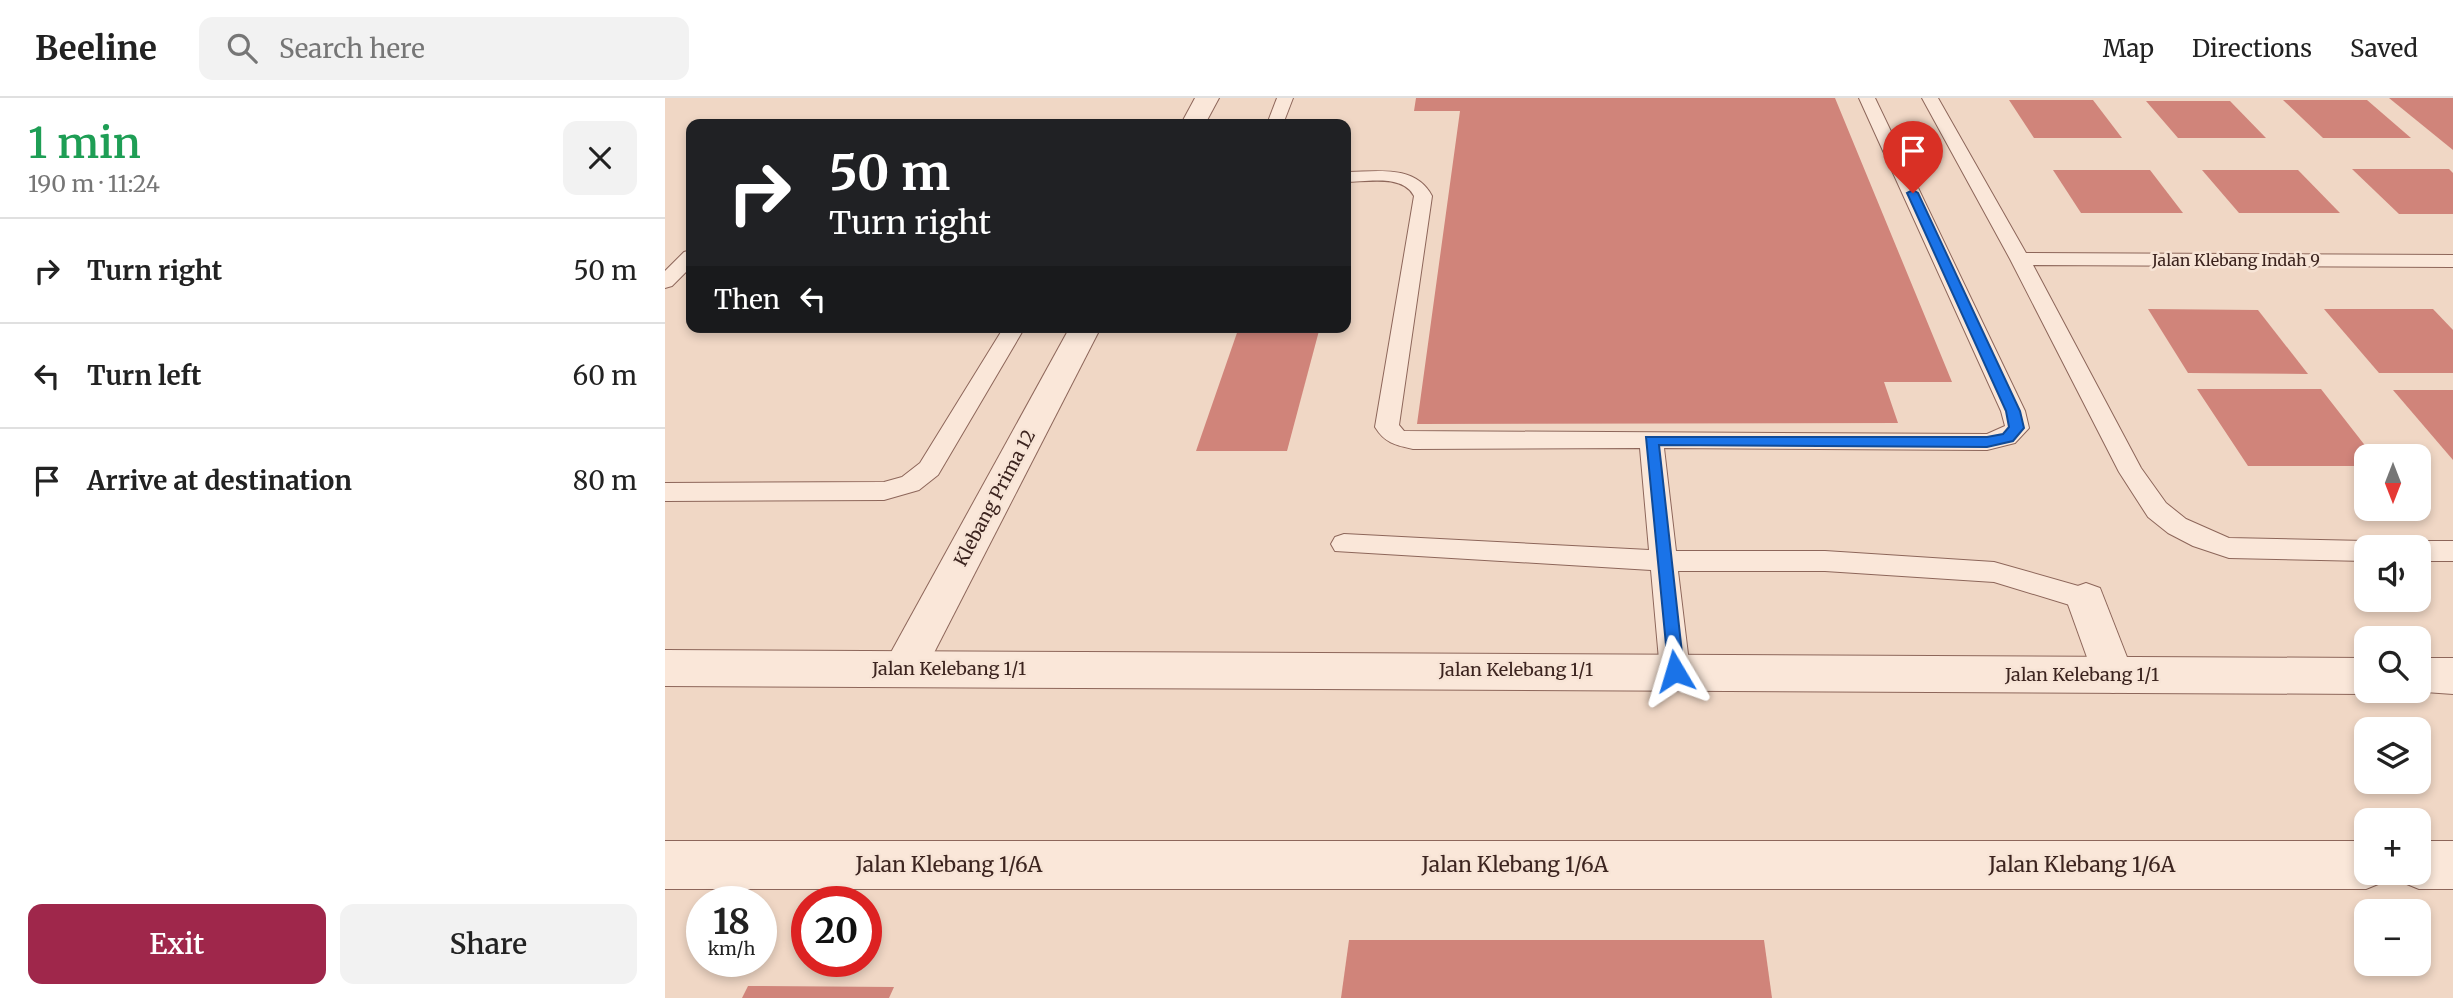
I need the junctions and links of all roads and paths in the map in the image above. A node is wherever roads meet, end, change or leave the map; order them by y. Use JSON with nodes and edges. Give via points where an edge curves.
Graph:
{"nodes":[{"id":1,"x":1207,"y":98,"type":"edge"},
{"id":2,"x":1285,"y":98,"type":"edge"},
{"id":3,"x":1867,"y":98,"type":"edge"},
{"id":4,"x":1933,"y":103,"type":"edge"},
{"id":5,"x":1196,"y":119,"type":"edge"},
{"id":6,"x":1277,"y":119,"type":"edge"},
{"id":7,"x":1351,"y":177,"type":"edge"},
{"id":8,"x":2020,"y":259,"type":"junction"},
{"id":9,"x":686,"y":261,"type":"edge"},
{"id":10,"x":2453,"y":261,"type":"edge"},
{"id":11,"x":665,"y":282,"type":"edge"},
{"id":12,"x":1011,"y":333,"type":"edge"},
{"id":13,"x":1083,"y":333,"type":"edge"},
{"id":14,"x":1651,"y":440,"type":"junction"},
{"id":15,"x":665,"y":492,"type":"edge"},
{"id":16,"x":1344,"y":544,"type":"dead end"},
{"id":17,"x":2354,"y":551,"type":"edge"},
{"id":18,"x":2431,"y":551,"type":"edge"},
{"id":19,"x":2453,"y":551,"type":"edge"},
{"id":20,"x":1663,"y":561,"type":"junction"},
{"id":21,"x":2086,"y":599,"type":"joint"},
{"id":22,"x":665,"y":668,"type":"edge"},
{"id":23,"x":904,"y":669,"type":"junction"},
{"id":24,"x":1675,"y":671,"type":"junction"},
{"id":25,"x":2113,"y":675,"type":"junction"},
{"id":26,"x":2354,"y":676,"type":"edge"},
{"id":27,"x":2431,"y":676,"type":"edge"},
{"id":28,"x":2453,"y":676,"type":"edge"},
{"id":29,"x":665,"y":865,"type":"edge"},
{"id":30,"x":2354,"y":865,"type":"edge"},
{"id":31,"x":2431,"y":865,"type":"edge"},
{"id":32,"x":2453,"y":865,"type":"edge"}],
"edges":[{"from":1,"to":5,"type":"street"},
{"from":2,"to":6,"type":"lane"},
{"from":3,"to":14,"type":"lane","via":[[2017,428],[2007,438],[1987,442]]},
{"from":4,"to":8,"type":"lane"},
{"from":7,"to":14,"type":"lane","via":[[1404,179],[1415,183],[1423,196],[1387,428],[1396,436],[1413,441]]},
{"from":8,"to":10,"type":"lane","name":"Jalan Klebang Indah 9"},
{"from":8,"to":17,"type":"lane","via":[[2131,472],[2157,510],[2177,526],[2229,548]]},
{"from":9,"to":11,"type":"lane"},
{"from":12,"to":15,"type":"lane","via":[[929,469],[910,484],[884,491]]},
{"from":13,"to":23,"type":"street","name":"Klebang Prima 12"},
{"from":14,"to":20,"type":"lane"},
{"from":16,"to":20,"type":"lane"},
{"from":18,"to":19,"type":"lane"},
{"from":20,"to":21,"type":"lane","via":[[1825,561],[1994,572]]},
{"from":20,"to":24,"type":"lane"},
{"from":21,"to":25,"type":"street"},
{"from":22,"to":23,"type":"street","name":"Jalan Kelebang 1/1"},
{"from":23,"to":24,"type":"street","name":"Jalan Kelebang 1/1"},
{"from":24,"to":25,"type":"street","name":"Jalan Kelebang 1/1"},
{"from":25,"to":26,"type":"street","name":"Jalan Kelebang 1/1"},
{"from":27,"to":28,"type":"street"},
{"from":29,"to":30,"type":"street","name":"Jalan Klebang 1/6A"},
{"from":31,"to":32,"type":"street"}]}
